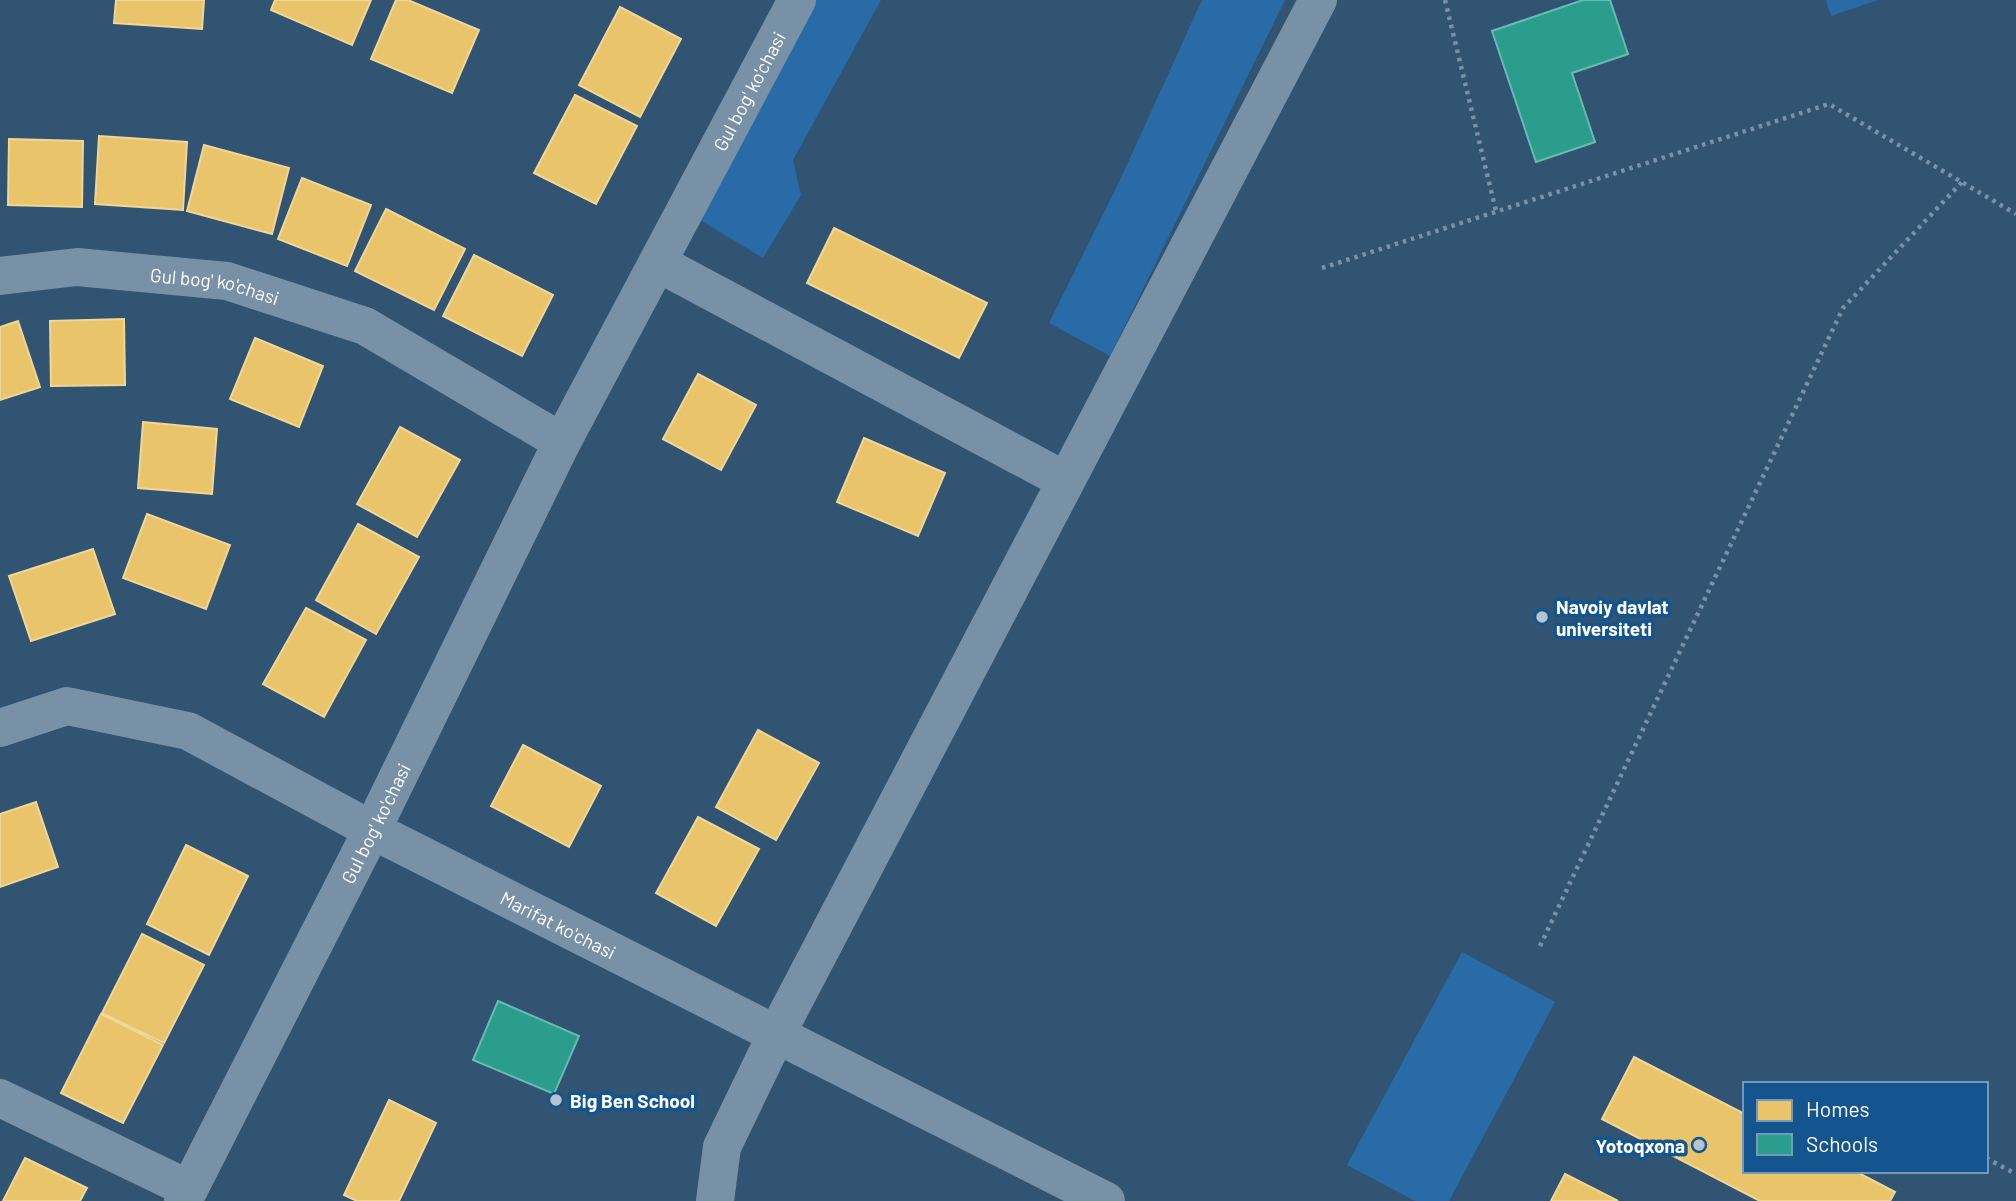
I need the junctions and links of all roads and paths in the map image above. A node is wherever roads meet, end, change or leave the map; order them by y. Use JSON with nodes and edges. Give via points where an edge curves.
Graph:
{"nodes":[{"id":1,"x":797,"y":0,"type":"edge"},
{"id":2,"x":1318,"y":0,"type":"edge"},
{"id":3,"x":1445,"y":0,"type":"edge"},
{"id":4,"x":1962,"y":182,"type":"junction"},
{"id":5,"x":1496,"y":211,"type":"junction"},
{"id":6,"x":2016,"y":214,"type":"edge"},
{"id":7,"x":658,"y":263,"type":"junction"},
{"id":8,"x":1322,"y":268,"type":"dead end"},
{"id":9,"x":0,"y":276,"type":"edge"},
{"id":10,"x":562,"y":442,"type":"junction"},
{"id":11,"x":1066,"y":481,"type":"junction"},
{"id":12,"x":0,"y":728,"type":"edge"},
{"id":13,"x":372,"y":830,"type":"junction"},
{"id":14,"x":1540,"y":946,"type":"dead end"},
{"id":15,"x":777,"y":1033,"type":"junction"},
{"id":16,"x":0,"y":1098,"type":"edge"},
{"id":17,"x":1988,"y":1159,"type":"edge"},
{"id":18,"x":2016,"y":1174,"type":"edge"},
{"id":19,"x":186,"y":1195,"type":"edge"},
{"id":20,"x":715,"y":1201,"type":"edge"},
{"id":21,"x":1106,"y":1201,"type":"edge"}],
"edges":[{"from":1,"to":7,"type":"street","name":"Gul bog' ko'chasi"},
{"from":2,"to":11,"type":"street"},
{"from":3,"to":5,"type":"path"},
{"from":4,"to":5,"type":"path","via":[[1829,104]]},
{"from":4,"to":6,"type":"path"},
{"from":4,"to":14,"type":"path","via":[[1843,308]]},
{"from":5,"to":8,"type":"path"},
{"from":7,"to":10,"type":"street","name":"Gul bog' ko'chasi"},
{"from":7,"to":11,"type":"street"},
{"from":9,"to":10,"type":"street","name":"Gul bog' ko'chasi","via":[[77,267],[227,281],[365,326]]},
{"from":10,"to":13,"type":"street","name":"Gul bog' ko'chasi"},
{"from":11,"to":15,"type":"street"},
{"from":12,"to":13,"type":"street","name":"Marifat ko'chasi","via":[[67,706],[188,731]]},
{"from":13,"to":15,"type":"street","name":"Marifat ko'chasi"},
{"from":13,"to":19,"type":"street","name":"Gul bog' ko'chasi"},
{"from":15,"to":20,"type":"street","via":[[722,1147]]},
{"from":15,"to":21,"type":"street","name":"Marifat ko'chasi"},
{"from":16,"to":19,"type":"street"},
{"from":17,"to":18,"type":"path"}]}
